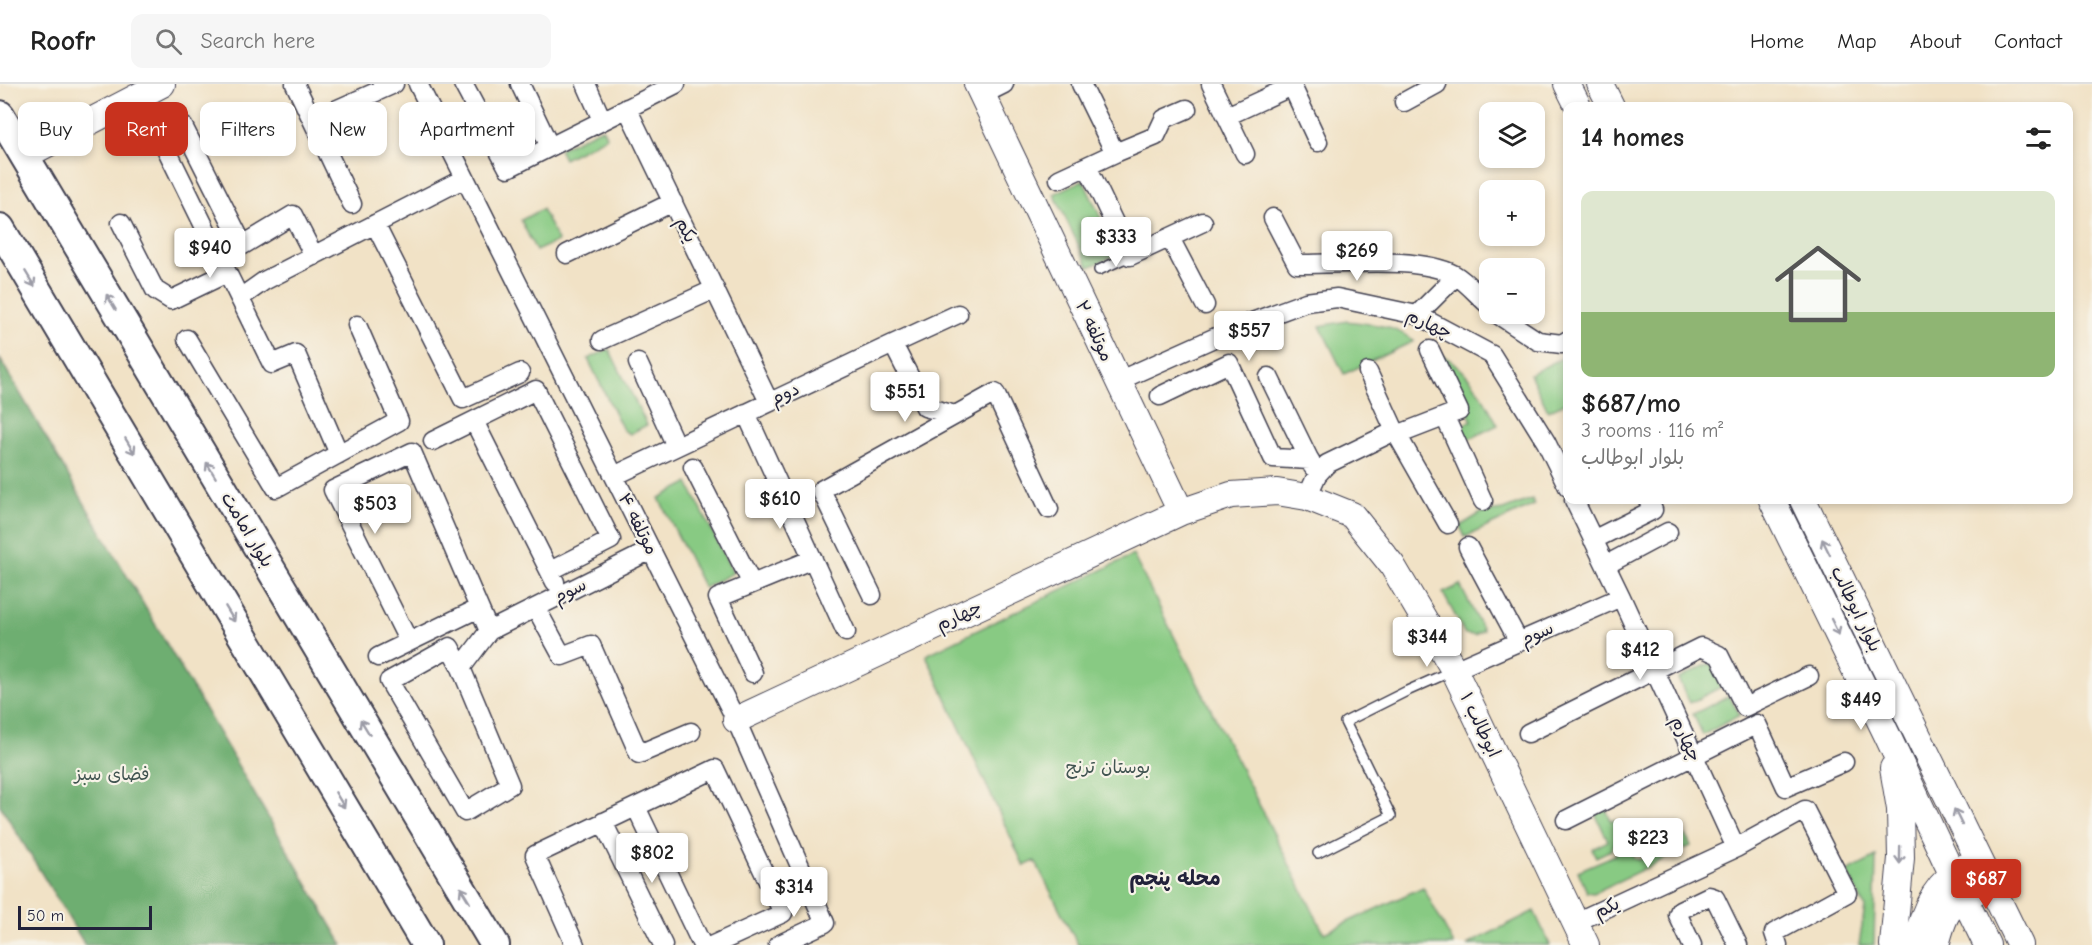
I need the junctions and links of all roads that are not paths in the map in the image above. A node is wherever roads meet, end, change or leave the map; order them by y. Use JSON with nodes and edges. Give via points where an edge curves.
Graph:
{"nodes":[{"id":1,"x":162,"y":84,"type":"edge"},
{"id":2,"x":296,"y":84,"type":"edge"},
{"id":3,"x":394,"y":84,"type":"edge"},
{"id":4,"x":418,"y":84,"type":"edge"},
{"id":5,"x":463,"y":84,"type":"edge"},
{"id":6,"x":520,"y":84,"type":"edge"},
{"id":7,"x":586,"y":84,"type":"edge"},
{"id":8,"x":676,"y":84,"type":"edge"},
{"id":9,"x":1081,"y":84,"type":"edge"},
{"id":10,"x":1211,"y":84,"type":"edge"},
{"id":11,"x":1437,"y":84,"type":"edge"},
{"id":12,"x":1567,"y":84,"type":"edge"},
{"id":13,"x":1600,"y":84,"type":"edge"},
{"id":14,"x":988,"y":88,"type":"edge"},
{"id":15,"x":354,"y":102,"type":"edge"},
{"id":16,"x":1404,"y":102,"type":"dead end"},
{"id":17,"x":1576,"y":102,"type":"edge"},
{"id":18,"x":1609,"y":102,"type":"edge"},
{"id":19,"x":627,"y":108,"type":"junction"},
{"id":20,"x":308,"y":109,"type":"edge"},
{"id":21,"x":1186,"y":109,"type":"dead end"},
{"id":22,"x":0,"y":115,"type":"edge"},
{"id":23,"x":1227,"y":116,"type":"junction"},
{"id":24,"x":93,"y":120,"type":"edge"},
{"id":25,"x":603,"y":120,"type":"junction"},
{"id":26,"x":188,"y":136,"type":"edge"},
{"id":27,"x":1318,"y":142,"type":"dead end"},
{"id":28,"x":18,"y":146,"type":"edge"},
{"id":29,"x":550,"y":147,"type":"junction"},
{"id":30,"x":1115,"y":153,"type":"junction"},
{"id":31,"x":1245,"y":154,"type":"dead end"},
{"id":32,"x":24,"y":156,"type":"edge"},
{"id":33,"x":170,"y":156,"type":"edge"},
{"id":34,"x":330,"y":156,"type":"edge"},
{"id":35,"x":1087,"y":166,"type":"junction"},
{"id":36,"x":465,"y":178,"type":"junction"},
{"id":37,"x":1059,"y":179,"type":"dead end"},
{"id":38,"x":673,"y":202,"type":"junction"},
{"id":39,"x":352,"y":204,"type":"dead end"},
{"id":40,"x":1273,"y":218,"type":"dead end"},
{"id":41,"x":1203,"y":222,"type":"dead end"},
{"id":42,"x":121,"y":223,"type":"dead end"},
{"id":43,"x":375,"y":224,"type":"junction"},
{"id":44,"x":0,"y":228,"type":"edge"},
{"id":45,"x":1170,"y":238,"type":"junction"},
{"id":46,"x":567,"y":254,"type":"dead end"},
{"id":47,"x":314,"y":256,"type":"junction"},
{"id":48,"x":1130,"y":256,"type":"junction"},
{"id":49,"x":1099,"y":270,"type":"dead end"},
{"id":50,"x":227,"y":273,"type":"junction"},
{"id":51,"x":1456,"y":276,"type":"junction"},
{"id":52,"x":715,"y":290,"type":"junction"},
{"id":53,"x":1479,"y":296,"type":"edge"},
{"id":54,"x":240,"y":298,"type":"junction"},
{"id":55,"x":1205,"y":306,"type":"dead end"},
{"id":56,"x":958,"y":314,"type":"dead end"},
{"id":57,"x":1417,"y":315,"type":"junction"},
{"id":58,"x":1512,"y":324,"type":"edge"},
{"id":59,"x":357,"y":325,"type":"dead end"},
{"id":60,"x":187,"y":339,"type":"dead end"},
{"id":61,"x":602,"y":340,"type":"dead end"},
{"id":62,"x":1563,"y":343,"type":"edge"},
{"id":63,"x":892,"y":344,"type":"junction"},
{"id":64,"x":1430,"y":350,"type":"dead end"},
{"id":65,"x":638,"y":363,"type":"dead end"},
{"id":66,"x":1368,"y":372,"type":"dead end"},
{"id":67,"x":520,"y":373,"type":"dead end"},
{"id":68,"x":1269,"y":377,"type":"dead end"},
{"id":69,"x":1118,"y":381,"type":"junction"},
{"id":70,"x":1160,"y":396,"type":"dead end"},
{"id":71,"x":769,"y":402,"type":"junction"},
{"id":72,"x":746,"y":413,"type":"junction"},
{"id":73,"x":955,"y":415,"type":"junction"},
{"id":74,"x":1444,"y":417,"type":"junction"},
{"id":75,"x":474,"y":421,"type":"junction"},
{"id":76,"x":1396,"y":433,"type":"junction"},
{"id":77,"x":433,"y":441,"type":"dead end"},
{"id":78,"x":676,"y":446,"type":"junction"},
{"id":79,"x":1563,"y":448,"type":"edge"},
{"id":80,"x":339,"y":454,"type":"junction"},
{"id":81,"x":1551,"y":454,"type":"junction"},
{"id":82,"x":693,"y":467,"type":"dead end"},
{"id":83,"x":614,"y":476,"type":"junction"},
{"id":84,"x":1311,"y":477,"type":"junction"},
{"id":85,"x":1563,"y":477,"type":"edge"},
{"id":86,"x":1483,"y":501,"type":"dead end"},
{"id":87,"x":1576,"y":504,"type":"edge"},
{"id":88,"x":1650,"y":504,"type":"edge"},
{"id":89,"x":1774,"y":504,"type":"edge"},
{"id":90,"x":1805,"y":504,"type":"edge"},
{"id":91,"x":1049,"y":509,"type":"dead end"},
{"id":92,"x":1181,"y":512,"type":"junction"},
{"id":93,"x":1448,"y":524,"type":"dead end"},
{"id":94,"x":1668,"y":532,"type":"dead end"},
{"id":95,"x":1593,"y":540,"type":"junction"},
{"id":96,"x":1468,"y":547,"type":"dead end"},
{"id":97,"x":651,"y":550,"type":"junction"},
{"id":98,"x":813,"y":559,"type":"junction"},
{"id":99,"x":1606,"y":565,"type":"junction"},
{"id":100,"x":550,"y":571,"type":"junction"},
{"id":101,"x":752,"y":584,"type":"junction"},
{"id":102,"x":872,"y":594,"type":"dead end"},
{"id":103,"x":562,"y":595,"type":"junction"},
{"id":104,"x":1621,"y":597,"type":"junction"},
{"id":105,"x":479,"y":608,"type":"junction"},
{"id":106,"x":536,"y":608,"type":"junction"},
{"id":107,"x":489,"y":632,"type":"junction"},
{"id":108,"x":846,"y":632,"type":"dead end"},
{"id":109,"x":409,"y":642,"type":"junction"},
{"id":110,"x":1519,"y":642,"type":"junction"},
{"id":111,"x":378,"y":657,"type":"dead end"},
{"id":112,"x":461,"y":668,"type":"junction"},
{"id":113,"x":1654,"y":669,"type":"junction"},
{"id":114,"x":1454,"y":670,"type":"junction"},
{"id":115,"x":753,"y":673,"type":"dead end"},
{"id":116,"x":1809,"y":676,"type":"dead end"},
{"id":117,"x":736,"y":720,"type":"junction"},
{"id":118,"x":691,"y":732,"type":"dead end"},
{"id":119,"x":1527,"y":733,"type":"dead end"},
{"id":120,"x":1887,"y":735,"type":"junction"},
{"id":121,"x":1694,"y":757,"type":"junction"},
{"id":122,"x":1844,"y":762,"type":"dead end"},
{"id":123,"x":636,"y":807,"type":"junction"},
{"id":124,"x":1566,"y":820,"type":"dead end"},
{"id":125,"x":603,"y":822,"type":"junction"},
{"id":126,"x":1736,"y":848,"type":"junction"},
{"id":127,"x":1318,"y":853,"type":"dead end"},
{"id":128,"x":1979,"y":860,"type":"junction"},
{"id":129,"x":1952,"y":874,"type":"junction"},
{"id":130,"x":1991,"y":884,"type":"junction"},
{"id":131,"x":1963,"y":897,"type":"junction"},
{"id":132,"x":1576,"y":922,"type":"junction"},
{"id":133,"x":426,"y":945,"type":"edge"},
{"id":134,"x":495,"y":945,"type":"edge"},
{"id":135,"x":575,"y":945,"type":"edge"},
{"id":136,"x":663,"y":945,"type":"edge"},
{"id":137,"x":702,"y":945,"type":"edge"},
{"id":138,"x":713,"y":945,"type":"edge"},
{"id":139,"x":778,"y":945,"type":"edge"},
{"id":140,"x":1586,"y":945,"type":"edge"},
{"id":141,"x":1692,"y":945,"type":"edge"},
{"id":142,"x":1738,"y":945,"type":"edge"},
{"id":143,"x":1778,"y":945,"type":"edge"},
{"id":144,"x":1893,"y":945,"type":"edge"},
{"id":145,"x":1916,"y":945,"type":"edge"},
{"id":146,"x":1936,"y":945,"type":"edge"},
{"id":147,"x":1987,"y":945,"type":"edge"},
{"id":148,"x":2020,"y":945,"type":"edge"}],
"edges":[{"from":1,"to":24,"type":"street"},
{"from":2,"to":20,"type":"street"},
{"from":3,"to":15,"type":"street"},
{"from":4,"to":36,"type":"street","name":"موتلفه ۴"},
{"from":5,"to":29,"type":"street","via":[[508,168]]},
{"from":6,"to":29,"type":"street"},
{"from":7,"to":25,"type":"street"},
{"from":8,"to":19,"type":"street"},
{"from":9,"to":30,"type":"street"},
{"from":10,"to":23,"type":"street"},
{"from":11,"to":16,"type":"street"},
{"from":12,"to":17,"type":"street"},
{"from":13,"to":18,"type":"street"},
{"from":14,"to":69,"type":"street","name":"موتلفه ۲"},
{"from":19,"to":25,"type":"street"},
{"from":19,"to":38,"type":"street","name":"یکم"},
{"from":21,"to":30,"type":"street","via":[[1164,119],[1155,136]]},
{"from":22,"to":28,"type":"main road","name":"بلوار امامت"},
{"from":23,"to":27,"type":"street","via":[[1292,86]]},
{"from":23,"to":31,"type":"street"},
{"from":25,"to":29,"type":"street"},
{"from":26,"to":47,"type":"street","via":[[243,245],[293,215]]},
{"from":30,"to":35,"type":"street"},
{"from":134,"to":32,"type":"main road","name":"بلوار امامت","one_way":true},
{"from":33,"to":50,"type":"street"},
{"from":34,"to":39,"type":"street"},
{"from":35,"to":37,"type":"street"},
{"from":35,"to":48,"type":"street"},
{"from":36,"to":43,"type":"street"},
{"from":36,"to":83,"type":"street","name":"موتلفه ۴"},
{"from":38,"to":46,"type":"street"},
{"from":38,"to":52,"type":"street","name":"یکم"},
{"from":40,"to":51,"type":"street","via":[[1297,264],[1403,263],[1432,267]]},
{"from":41,"to":45,"type":"street"},
{"from":42,"to":50,"type":"street","via":[[155,290],[171,300]]},
{"from":43,"to":47,"type":"street"},
{"from":43,"to":67,"type":"street","via":[[463,399]]},
{"from":44,"to":133,"type":"main road","one_way":true},
{"from":45,"to":48,"type":"street"},
{"from":45,"to":55,"type":"street"},
{"from":47,"to":54,"type":"street"},
{"from":48,"to":49,"type":"lane"},
{"from":50,"to":54,"type":"street"},
{"from":51,"to":53,"type":"street"},
{"from":51,"to":57,"type":"street"},
{"from":52,"to":61,"type":"street"},
{"from":52,"to":71,"type":"street","name":"یکم"},
{"from":54,"to":80,"type":"street","via":[[272,364],[296,354]]},
{"from":56,"to":63,"type":"street","name":"دوم"},
{"from":57,"to":69,"type":"street","name":"چهارم","via":[[1337,298],[1306,302],[1236,328]]},
{"from":57,"to":81,"type":"street","name":"چهارم","via":[[1492,355]]},
{"from":58,"to":62,"type":"street","via":[[1538,341]]},
{"from":59,"to":80,"type":"street","via":[[399,420]]},
{"from":60,"to":80,"type":"street","via":[[276,489]]},
{"from":63,"to":71,"type":"street","name":"دوم"},
{"from":63,"to":73,"type":"street","via":[[925,407]]},
{"from":64,"to":74,"type":"street","via":[[1459,411]]},
{"from":65,"to":78,"type":"street"},
{"from":66,"to":76,"type":"street"},
{"from":68,"to":84,"type":"street"},
{"from":69,"to":92,"type":"street","name":"موتلفه ۲"},
{"from":70,"to":84,"type":"street","via":[[1229,363],[1273,458]]},
{"from":71,"to":72,"type":"street","name":"دوم"},
{"from":72,"to":78,"type":"street","name":"دوم"},
{"from":72,"to":98,"type":"street"},
{"from":73,"to":91,"type":"street","via":[[995,393]]},
{"from":73,"to":102,"type":"street","via":[[821,490]]},
{"from":74,"to":76,"type":"street"},
{"from":74,"to":86,"type":"street"},
{"from":75,"to":77,"type":"street"},
{"from":75,"to":100,"type":"street"},
{"from":75,"to":100,"type":"street","via":[[536,390],[611,540]]},
{"from":76,"to":84,"type":"street","via":[[1327,464]]},
{"from":76,"to":93,"type":"street"},
{"from":78,"to":83,"type":"street","name":"دوم"},
{"from":79,"to":81,"type":"street"},
{"from":81,"to":85,"type":"street","name":"چهارم"},
{"from":82,"to":101,"type":"street"},
{"from":83,"to":97,"type":"street","name":"موتلفه ۴"},
{"from":84,"to":92,"type":"street","name":"ابوطالب ۱","via":[[1277,492],[1231,495]]},
{"from":84,"to":114,"type":"street","name":"ابوطالب ۱","via":[[1352,515],[1392,565]]},
{"from":87,"to":95,"type":"street","name":"چهارم"},
{"from":88,"to":95,"type":"street","via":[[1653,510]]},
{"from":89,"to":120,"type":"street","name":"بلوار ابوطالب","one_way":true},
{"from":128,"to":90,"type":"street","name":"بلوار ابوطالب","one_way":true},
{"from":92,"to":117,"type":"street","name":"چهارم"},
{"from":94,"to":99,"type":"street"},
{"from":95,"to":99,"type":"street","name":"چهارم"},
{"from":96,"to":110,"type":"street"},
{"from":97,"to":103,"type":"street","name":"سوم"},
{"from":97,"to":117,"type":"street","name":"موتلفه ۴"},
{"from":98,"to":101,"type":"street"},
{"from":98,"to":108,"type":"street"},
{"from":99,"to":104,"type":"street","name":"چهارم"},
{"from":100,"to":103,"type":"street"},
{"from":101,"to":115,"type":"street","via":[[718,598]]},
{"from":103,"to":106,"type":"street","name":"سوم"},
{"from":104,"to":110,"type":"street","name":"سوم"},
{"from":104,"to":113,"type":"street","name":"چهارم"},
{"from":105,"to":107,"type":"street"},
{"from":105,"to":109,"type":"street"},
{"from":105,"to":109,"type":"street","via":[[412,452],[333,490]]},
{"from":106,"to":107,"type":"street","name":"سوم"},
{"from":106,"to":118,"type":"street","via":[[562,656],[591,645],[639,754]]},
{"from":107,"to":112,"type":"street"},
{"from":109,"to":111,"type":"street"},
{"from":110,"to":114,"type":"street","name":"سوم"},
{"from":112,"to":112,"type":"street","via":[[450,647],[389,681],[465,812],[510,785]]},
{"from":113,"to":116,"type":"street","via":[[1701,647],[1719,655],[1745,706]]},
{"from":113,"to":119,"type":"street"},
{"from":113,"to":121,"type":"street","name":"چهارم"},
{"from":114,"to":127,"type":"lane","via":[[1345,722],[1391,816]]},
{"from":114,"to":132,"type":"street","name":"ابوطالب ۱"},
{"from":117,"to":139,"type":"street","name":"موتلفه ۴","via":[[825,923]]},
{"from":120,"to":129,"type":"street","name":"بلوار ابوطالب"},
{"from":120,"to":144,"type":"street","one_way":true,"via":[[1900,809],[1901,858]]},
{"from":121,"to":122,"type":"street","via":[[1757,724],[1786,787]]},
{"from":121,"to":124,"type":"street"},
{"from":121,"to":126,"type":"street","name":"چهارم"},
{"from":123,"to":125,"type":"street"},
{"from":123,"to":137,"type":"street"},
{"from":123,"to":138,"type":"street","via":[[715,769],[783,913]]},
{"from":125,"to":135,"type":"street","via":[[535,855]]},
{"from":125,"to":136,"type":"street"},
{"from":126,"to":132,"type":"street","name":"یکم"},
{"from":126,"to":143,"type":"street","name":"یکم","via":[[1805,810],[1847,893],[1774,933]]},
{"from":128,"to":129,"type":"street"},
{"from":128,"to":130,"type":"street","name":"بلوار ابوطالب"},
{"from":129,"to":131,"type":"street","name":"بلوار ابوطالب"},
{"from":129,"to":145,"type":"street","via":[[1928,904]]},
{"from":130,"to":131,"type":"street"},
{"from":130,"to":148,"type":"street","name":"بلوار ابوطالب"},
{"from":131,"to":146,"type":"street","via":[[1950,907]]},
{"from":131,"to":147,"type":"street","name":"بلوار ابوطالب"},
{"from":132,"to":140,"type":"street","name":"ابوطالب ۱"},
{"from":141,"to":142,"type":"street","via":[[1678,915],[1680,910],[1709,896],[1715,898]]}]}
